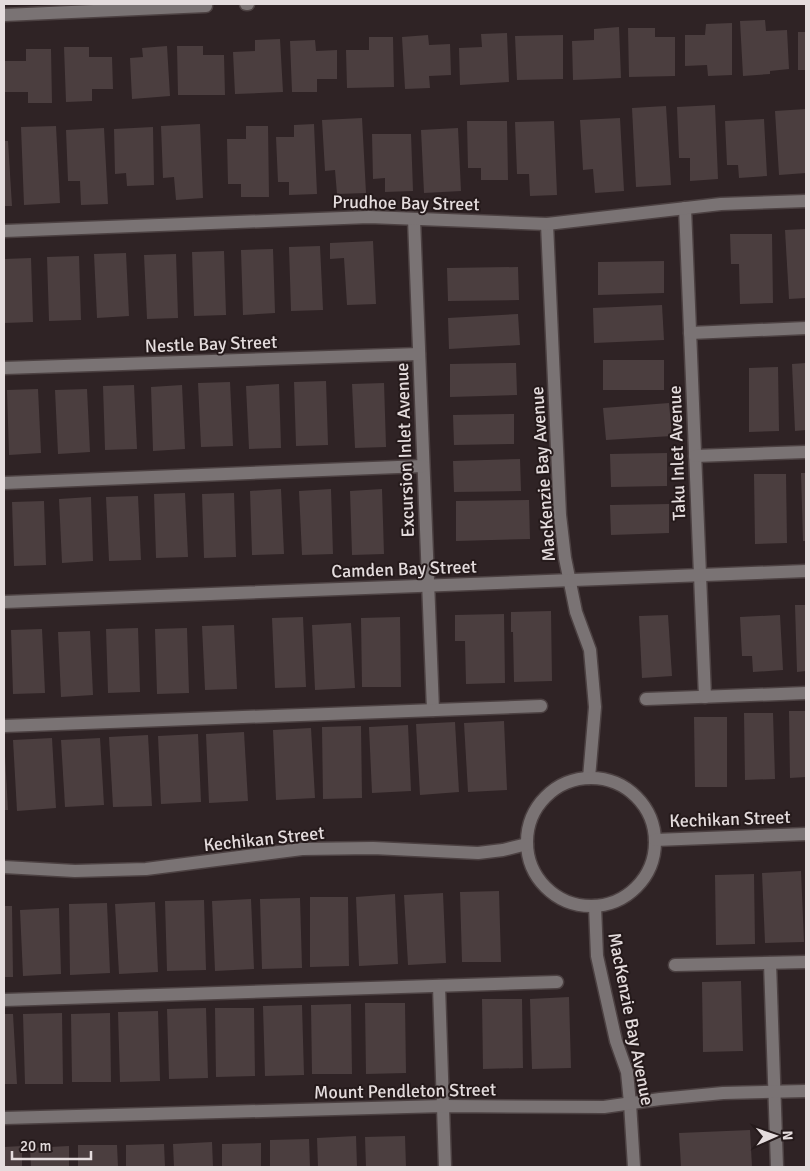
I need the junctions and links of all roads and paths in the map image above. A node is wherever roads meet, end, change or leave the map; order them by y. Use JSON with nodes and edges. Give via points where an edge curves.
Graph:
{"nodes":[{"id":1,"x":206,"y":6,"type":"dead end"},
{"id":2,"x":113,"y":7,"type":"edge"},
{"id":3,"x":4,"y":15,"type":"edge"},
{"id":4,"x":806,"y":201,"type":"edge"},
{"id":5,"x":685,"y":208,"type":"junction"},
{"id":6,"x":414,"y":219,"type":"junction"},
{"id":7,"x":547,"y":224,"type":"junction"},
{"id":8,"x":4,"y":231,"type":"edge"},
{"id":9,"x":806,"y":328,"type":"edge"},
{"id":10,"x":690,"y":334,"type":"junction"},
{"id":11,"x":419,"y":354,"type":"junction"},
{"id":12,"x":4,"y":368,"type":"edge"},
{"id":13,"x":806,"y":452,"type":"edge"},
{"id":14,"x":695,"y":456,"type":"junction"},
{"id":15,"x":423,"y":466,"type":"junction"},
{"id":16,"x":4,"y":483,"type":"edge"},
{"id":17,"x":806,"y":571,"type":"edge"},
{"id":18,"x":699,"y":575,"type":"junction"},
{"id":19,"x":569,"y":580,"type":"junction"},
{"id":20,"x":428,"y":586,"type":"junction"},
{"id":21,"x":4,"y":602,"type":"edge"},
{"id":22,"x":806,"y":693,"type":"edge"},
{"id":23,"x":704,"y":697,"type":"junction"},
{"id":24,"x":646,"y":699,"type":"dead end"},
{"id":25,"x":541,"y":706,"type":"dead end"},
{"id":26,"x":433,"y":710,"type":"junction"},
{"id":27,"x":4,"y":726,"type":"edge"},
{"id":28,"x":589,"y":778,"type":"junction"},
{"id":29,"x":806,"y":834,"type":"edge"},
{"id":30,"x":655,"y":840,"type":"junction"},
{"id":31,"x":527,"y":844,"type":"junction"},
{"id":32,"x":4,"y":866,"type":"edge"},
{"id":33,"x":595,"y":906,"type":"junction"},
{"id":34,"x":806,"y":962,"type":"edge"},
{"id":35,"x":770,"y":963,"type":"junction"},
{"id":36,"x":676,"y":965,"type":"dead end"},
{"id":37,"x":557,"y":982,"type":"dead end"},
{"id":38,"x":439,"y":986,"type":"junction"},
{"id":39,"x":4,"y":1000,"type":"edge"},
{"id":40,"x":806,"y":1091,"type":"edge"},
{"id":41,"x":774,"y":1092,"type":"junction"},
{"id":42,"x":630,"y":1102,"type":"junction"},
{"id":43,"x":443,"y":1106,"type":"junction"},
{"id":44,"x":4,"y":1118,"type":"edge"},
{"id":45,"x":445,"y":1167,"type":"edge"},
{"id":46,"x":634,"y":1167,"type":"edge"},
{"id":47,"x":777,"y":1167,"type":"edge"}],
"edges":[{"from":1,"to":2,"type":"street"},
{"from":2,"to":3,"type":"street"},
{"from":4,"to":5,"type":"street","name":"Prudhoe Bay Street"},
{"from":5,"to":7,"type":"street","name":"Prudhoe Bay Street"},
{"from":5,"to":10,"type":"street","name":"Taku Inlet Avenue"},
{"from":6,"to":7,"type":"street","name":"Prudhoe Bay Street"},
{"from":6,"to":8,"type":"street","name":"Prudhoe Bay Street","via":[[369,217]]},
{"from":6,"to":11,"type":"street","name":"Excursion Inlet Avenue"},
{"from":7,"to":19,"type":"street","name":"MacKenzie Bay Avenue","via":[[560,515]]},
{"from":9,"to":10,"type":"street"},
{"from":10,"to":14,"type":"street","name":"Taku Inlet Avenue"},
{"from":11,"to":12,"type":"street","name":"Nestle Bay Street"},
{"from":11,"to":15,"type":"street","name":"Excursion Inlet Avenue"},
{"from":13,"to":14,"type":"street"},
{"from":14,"to":18,"type":"street","name":"Taku Inlet Avenue"},
{"from":15,"to":16,"type":"street"},
{"from":15,"to":20,"type":"street","name":"Excursion Inlet Avenue"},
{"from":17,"to":18,"type":"street","name":"Camden Bay Street"},
{"from":18,"to":19,"type":"street","name":"Camden Bay Street"},
{"from":18,"to":23,"type":"street","name":"Taku Inlet Avenue"},
{"from":19,"to":20,"type":"street","name":"Camden Bay Street"},
{"from":19,"to":28,"type":"street","name":"MacKenzie Bay Avenue","via":[[590,650],[595,707]]},
{"from":20,"to":21,"type":"street","name":"Camden Bay Street"},
{"from":20,"to":26,"type":"street","name":"Excursion Inlet Avenue"},
{"from":22,"to":23,"type":"street"},
{"from":23,"to":24,"type":"street"},
{"from":25,"to":26,"type":"street"},
{"from":26,"to":27,"type":"street"},
{"from":28,"to":30,"type":"street","via":[[609,780],[627,789],[651,820]]},
{"from":28,"to":31,"type":"street","via":[[569,782],[538,806],[530,824]]},
{"from":29,"to":30,"type":"street","name":"Kechikan Street"},
{"from":30,"to":33,"type":"street","via":[[653,860],[644,878],[631,892],[614,902]]},
{"from":31,"to":32,"type":"street","name":"Kechikan Street","via":[[478,853],[373,848],[302,849],[146,869],[75,871]]},
{"from":31,"to":33,"type":"street","via":[[531,864],[546,887],[556,896],[575,904]]},
{"from":33,"to":42,"type":"street","name":"MacKenzie Bay Avenue","via":[[597,956],[616,1040],[627,1072]]},
{"from":34,"to":35,"type":"street"},
{"from":35,"to":36,"type":"street"},
{"from":35,"to":41,"type":"street"},
{"from":37,"to":38,"type":"street"},
{"from":38,"to":39,"type":"street"},
{"from":38,"to":43,"type":"street"},
{"from":40,"to":41,"type":"street","name":"Mount Pendleton Street"},
{"from":41,"to":42,"type":"street","name":"Mount Pendleton Street","via":[[723,1093]]},
{"from":41,"to":47,"type":"street"},
{"from":42,"to":43,"type":"street","name":"Mount Pendleton Street","via":[[604,1107]]},
{"from":42,"to":46,"type":"street","name":"MacKenzie Bay Avenue"},
{"from":43,"to":44,"type":"street","name":"Mount Pendleton Street"},
{"from":43,"to":45,"type":"street"}]}
